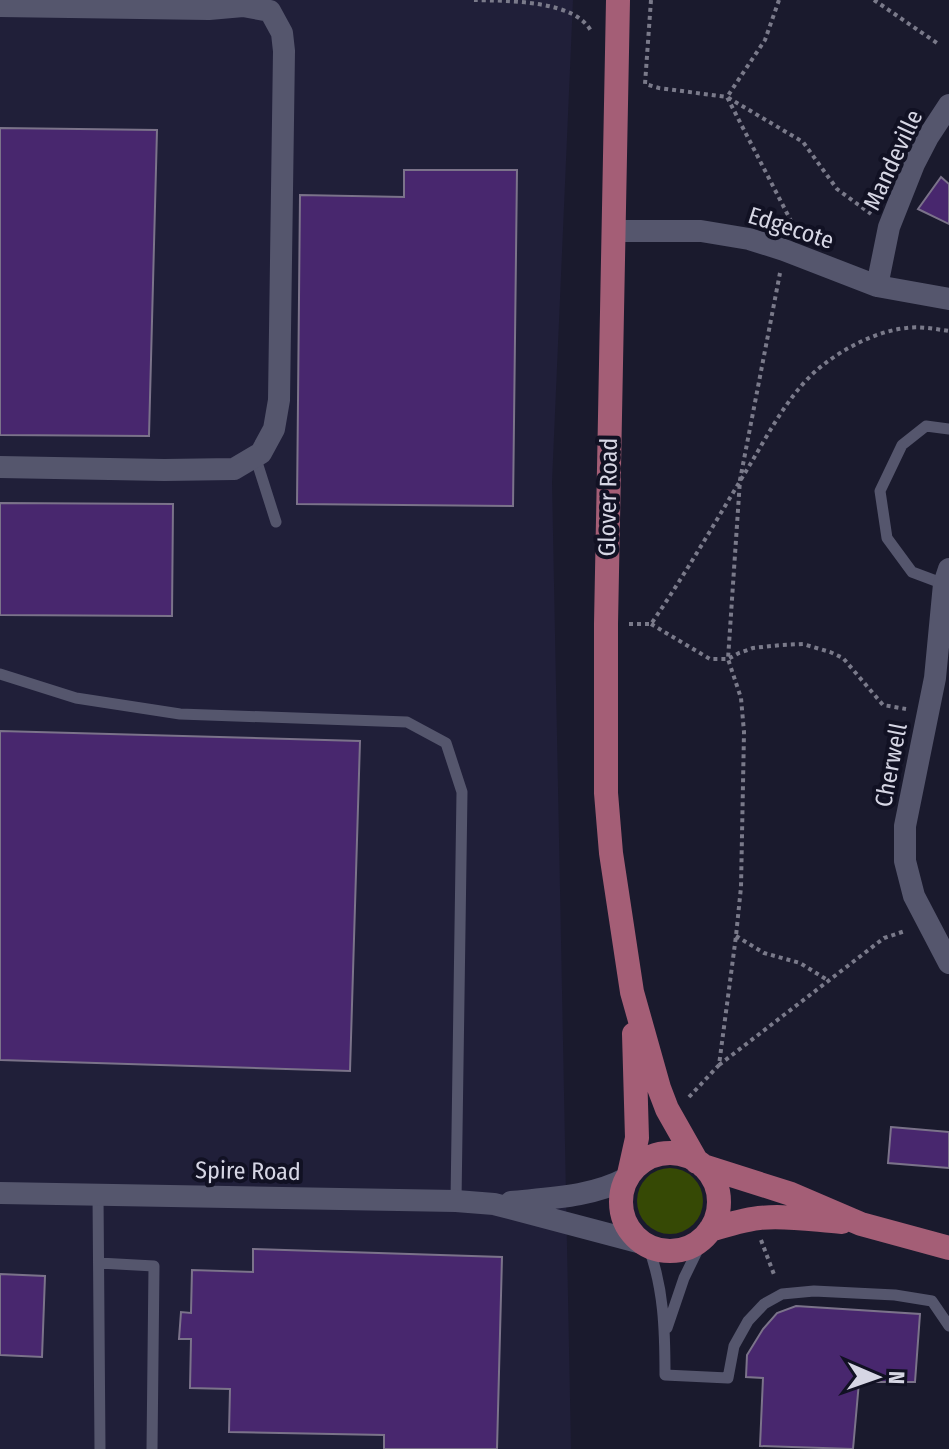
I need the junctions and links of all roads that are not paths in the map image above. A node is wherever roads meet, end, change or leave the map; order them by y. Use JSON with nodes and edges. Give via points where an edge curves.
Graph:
{"nodes":[{"id":1,"x":618,"y":0,"type":"edge"},
{"id":2,"x":61,"y":3,"type":"edge"},
{"id":3,"x":0,"y":6,"type":"edge"},
{"id":4,"x":275,"y":6,"type":"edge"},
{"id":5,"x":945,"y":119,"type":"edge"},
{"id":6,"x":614,"y":231,"type":"junction"},
{"id":7,"x":877,"y":286,"type":"junction"},
{"id":8,"x":949,"y":299,"type":"edge"},
{"id":9,"x":949,"y":429,"type":"edge"},
{"id":10,"x":255,"y":456,"type":"junction"},
{"id":11,"x":0,"y":467,"type":"edge"},
{"id":12,"x":276,"y":522,"type":"dead end"},
{"id":13,"x":947,"y":576,"type":"edge"},
{"id":14,"x":0,"y":674,"type":"edge"},
{"id":15,"x":949,"y":963,"type":"edge"},
{"id":16,"x":632,"y":992,"type":"junction"},
{"id":17,"x":700,"y":1164,"type":"junction"},
{"id":18,"x":628,"y":1176,"type":"junction"},
{"id":19,"x":0,"y":1193,"type":"edge"},
{"id":20,"x":98,"y":1195,"type":"junction"},
{"id":21,"x":456,"y":1201,"type":"junction"},
{"id":22,"x":494,"y":1204,"type":"junction"},
{"id":23,"x":861,"y":1224,"type":"junction"},
{"id":24,"x":707,"y":1234,"type":"junction"},
{"id":25,"x":645,"y":1244,"type":"junction"},
{"id":26,"x":949,"y":1248,"type":"edge"},
{"id":27,"x":99,"y":1263,"type":"junction"},
{"id":28,"x":949,"y":1326,"type":"edge"},
{"id":29,"x":665,"y":1332,"type":"junction"},
{"id":30,"x":100,"y":1449,"type":"edge"},
{"id":31,"x":152,"y":1449,"type":"edge"}],
"edges":[{"from":1,"to":6,"type":"main road","name":"Glover Road"},
{"from":2,"to":3,"type":"street"},
{"from":2,"to":4,"type":"street"},
{"from":4,"to":10,"type":"street","via":[[284,51],[279,400],[274,429]]},
{"from":5,"to":7,"type":"street","name":"Mandeville","via":[[914,164],[889,227]]},
{"from":6,"to":7,"type":"street","name":"Edgecote","via":[[701,231],[749,239]]},
{"from":6,"to":16,"type":"main road","name":"Glover Road","via":[[606,793]]},
{"from":7,"to":8,"type":"street","name":"Edgecote"},
{"from":9,"to":13,"type":"lane","via":[[926,426],[902,445],[880,491],[887,538],[912,572]]},
{"from":10,"to":11,"type":"street","via":[[234,469]]},
{"from":10,"to":12,"type":"lane"},
{"from":13,"to":15,"type":"street","name":"Cherwell","via":[[935,678],[905,826],[905,861],[914,896]]},
{"from":14,"to":21,"type":"lane","via":[[76,698],[180,714],[407,722],[446,743],[462,792]]},
{"from":16,"to":17,"type":"main road","name":"Glover Road","via":[[667,1109]]},
{"from":16,"to":18,"type":"main road","name":"Glover Road","via":[[637,1118]]},
{"from":17,"to":18,"type":"main road","via":[[676,1153],[662,1154],[638,1164]]},
{"from":17,"to":23,"type":"main road"},
{"from":17,"to":24,"type":"main road","via":[[712,1177],[719,1203]]},
{"from":18,"to":22,"type":"street","name":"Spire Road","via":[[584,1193]]},
{"from":18,"to":25,"type":"main road","via":[[621,1209],[631,1233]]},
{"from":19,"to":20,"type":"street","name":"Spire Road"},
{"from":20,"to":21,"type":"street","name":"Spire Road"},
{"from":20,"to":27,"type":"lane"},
{"from":21,"to":22,"type":"street","name":"Spire Road"},
{"from":22,"to":25,"type":"street","name":"Spire Road"},
{"from":23,"to":24,"type":"main road","via":[[760,1218]]},
{"from":23,"to":26,"type":"main road"},
{"from":24,"to":25,"type":"main road","via":[[679,1250]]},
{"from":24,"to":29,"type":"lane"},
{"from":25,"to":29,"type":"lane","via":[[658,1277]]},
{"from":27,"to":30,"type":"lane"},
{"from":27,"to":31,"type":"lane","via":[[154,1266]]},
{"from":28,"to":29,"type":"lane","via":[[932,1301],[814,1291],[782,1294],[748,1321],[734,1346],[728,1378],[665,1375]]}]}
